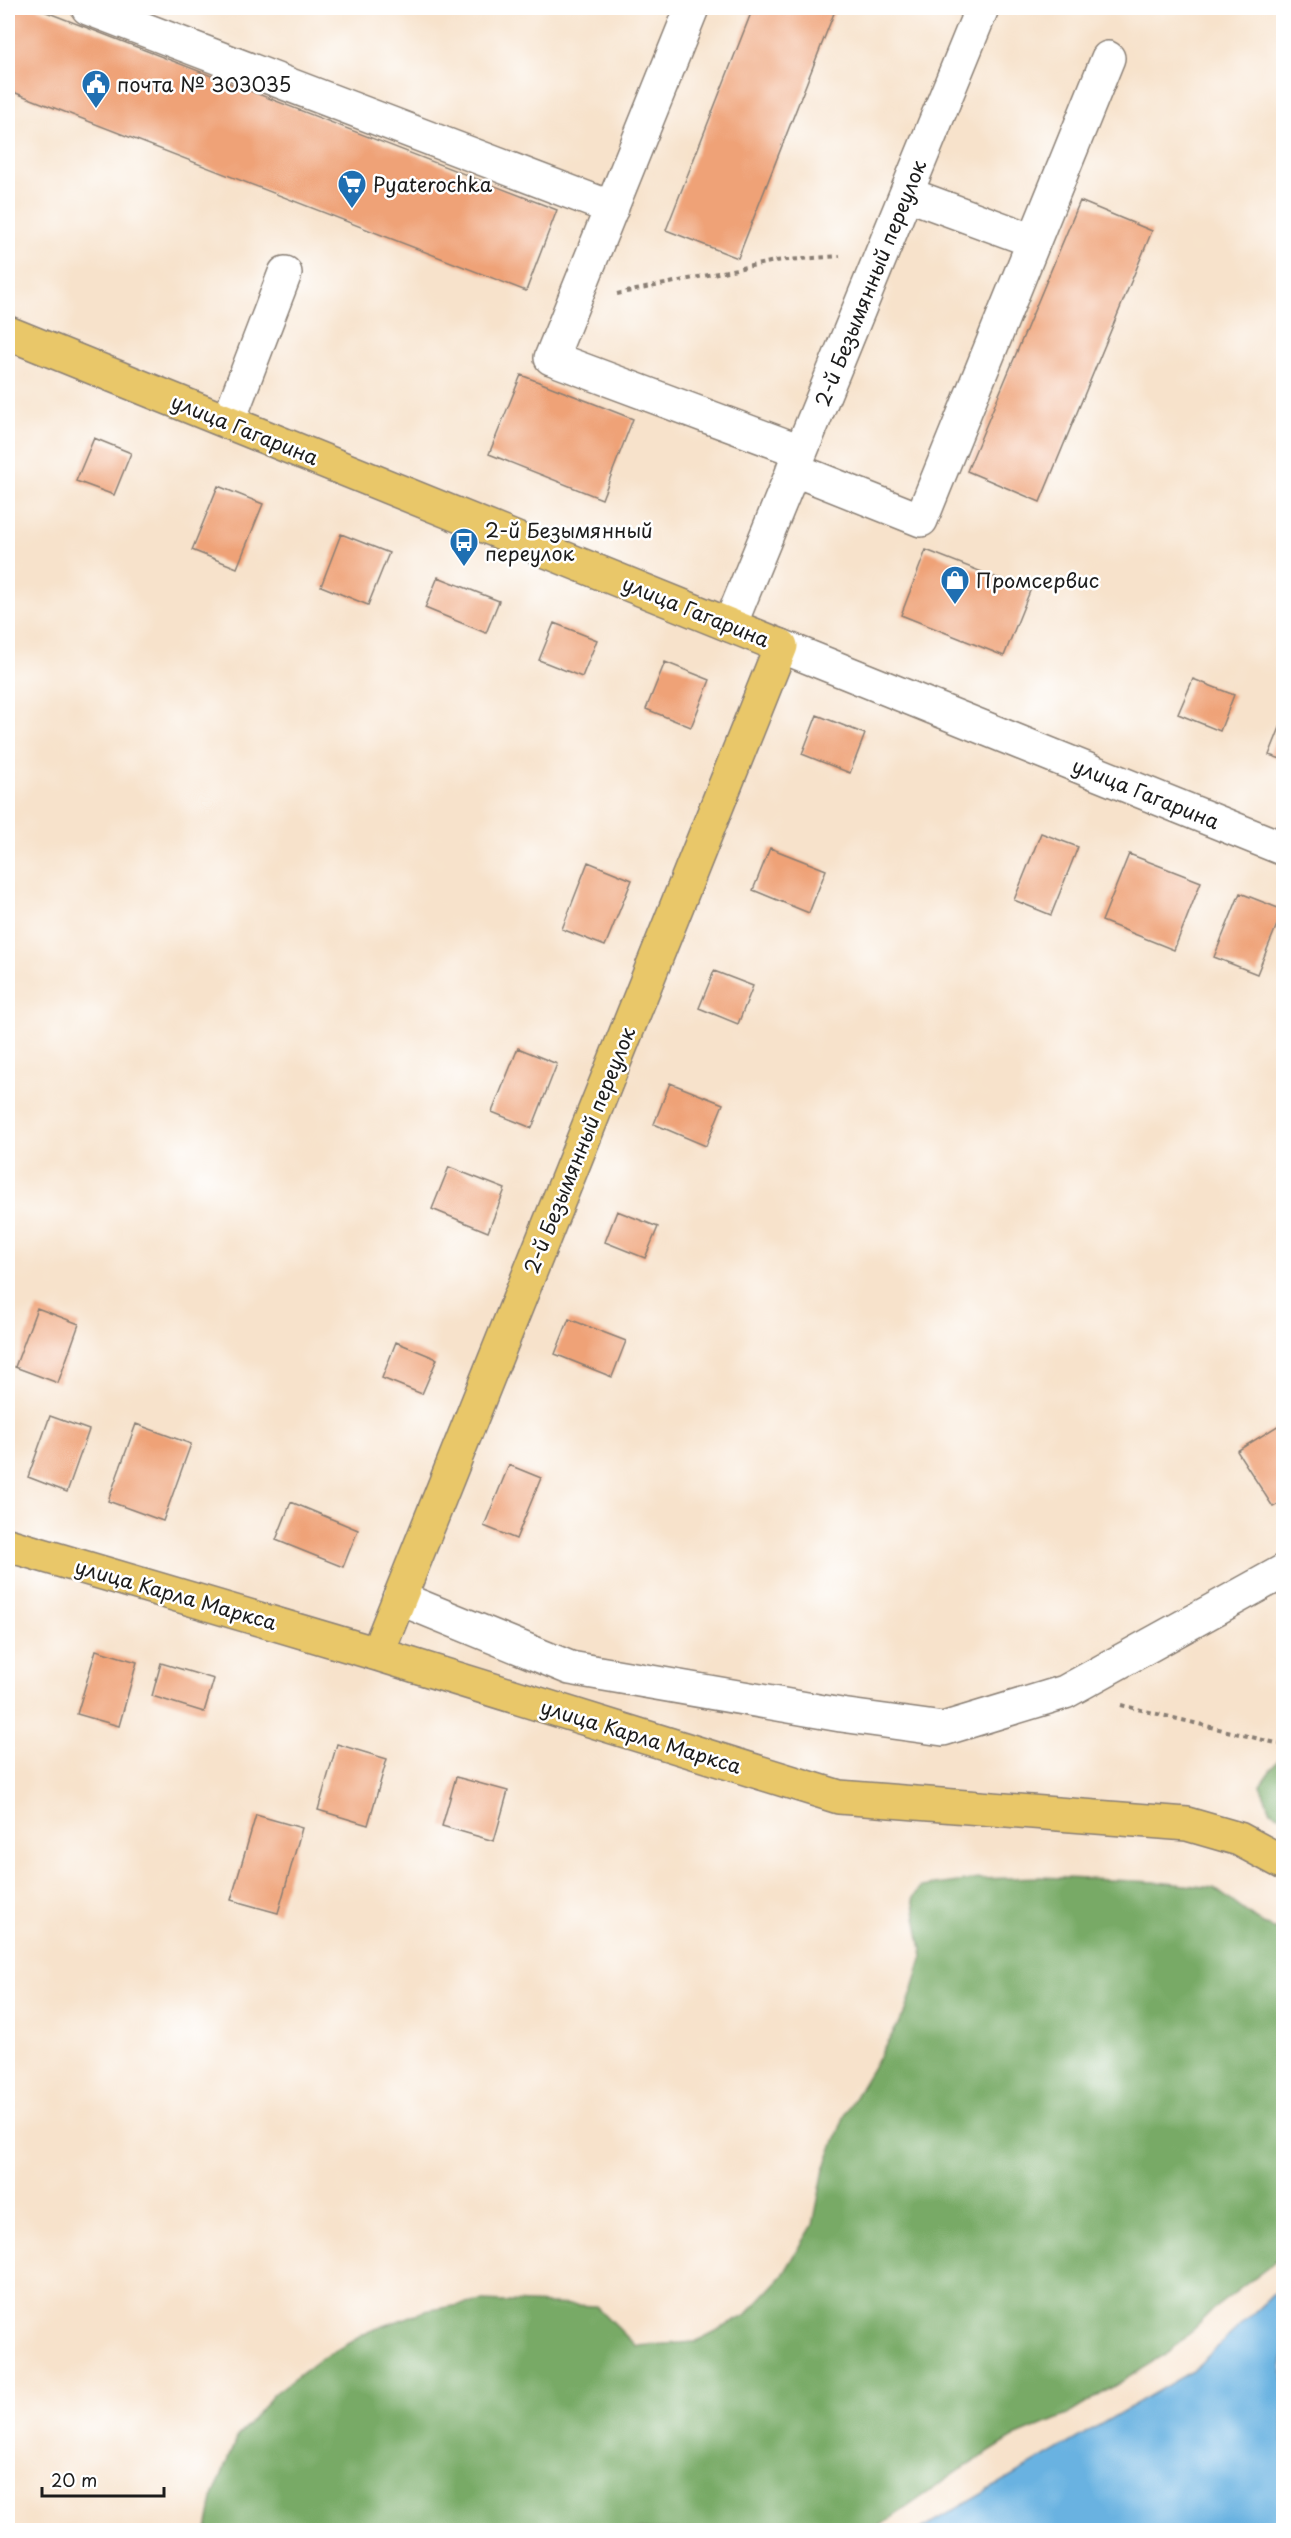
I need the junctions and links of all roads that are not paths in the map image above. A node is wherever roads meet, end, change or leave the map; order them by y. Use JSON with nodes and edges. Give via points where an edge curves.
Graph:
{"nodes":[{"id":1,"x":88,"y":8,"type":"edge"},
{"id":2,"x":692,"y":8,"type":"edge"},
{"id":3,"x":982,"y":8,"type":"edge"},
{"id":4,"x":1107,"y":58,"type":"dead end"},
{"id":5,"x":907,"y":194,"type":"junction"},
{"id":6,"x":612,"y":208,"type":"junction"},
{"id":7,"x":1034,"y":241,"type":"junction"},
{"id":8,"x":285,"y":273,"type":"dead end"},
{"id":9,"x":8,"y":333,"type":"edge"},
{"id":10,"x":228,"y":422,"type":"junction"},
{"id":11,"x":797,"y":460,"type":"junction"},
{"id":12,"x":730,"y":625,"type":"junction"},
{"id":13,"x":781,"y":646,"type":"junction"},
{"id":14,"x":1284,"y":849,"type":"edge"},
{"id":15,"x":8,"y":1545,"type":"edge"},
{"id":16,"x":1284,"y":1570,"type":"edge"},
{"id":17,"x":399,"y":1598,"type":"junction"},
{"id":18,"x":376,"y":1654,"type":"junction"},
{"id":19,"x":1284,"y":1863,"type":"edge"}],
"edges":[{"from":1,"to":6,"type":"street"},
{"from":2,"to":6,"type":"street"},
{"from":3,"to":5,"type":"street","name":"2-й Безымянный переулок"},
{"from":4,"to":7,"type":"street"},
{"from":5,"to":7,"type":"street"},
{"from":5,"to":11,"type":"street","name":"2-й Безымянный переулок"},
{"from":6,"to":11,"type":"street","via":[[551,358]]},
{"from":7,"to":11,"type":"street","via":[[921,520]]},
{"from":8,"to":10,"type":"street"},
{"from":9,"to":10,"type":"main road","name":"улица Гагарина"},
{"from":10,"to":12,"type":"main road","name":"улица Гагарина"},
{"from":11,"to":12,"type":"street","name":"2-й Безымянный переулок"},
{"from":12,"to":13,"type":"main road","name":"улица Гагарина"},
{"from":13,"to":14,"type":"street","name":"улица Гагарина"},
{"from":13,"to":17,"type":"main road","name":"2-й Безымянный переулок"},
{"from":15,"to":18,"type":"main road","name":"улица Карла Маркса"},
{"from":16,"to":17,"type":"street","via":[[1065,1692],[943,1729],[570,1668]]},
{"from":17,"to":18,"type":"main road","name":"2-й Безымянный переулок"},
{"from":18,"to":19,"type":"main road","name":"улица Карла Маркса","via":[[839,1797],[1186,1824],[1239,1839]]}]}
